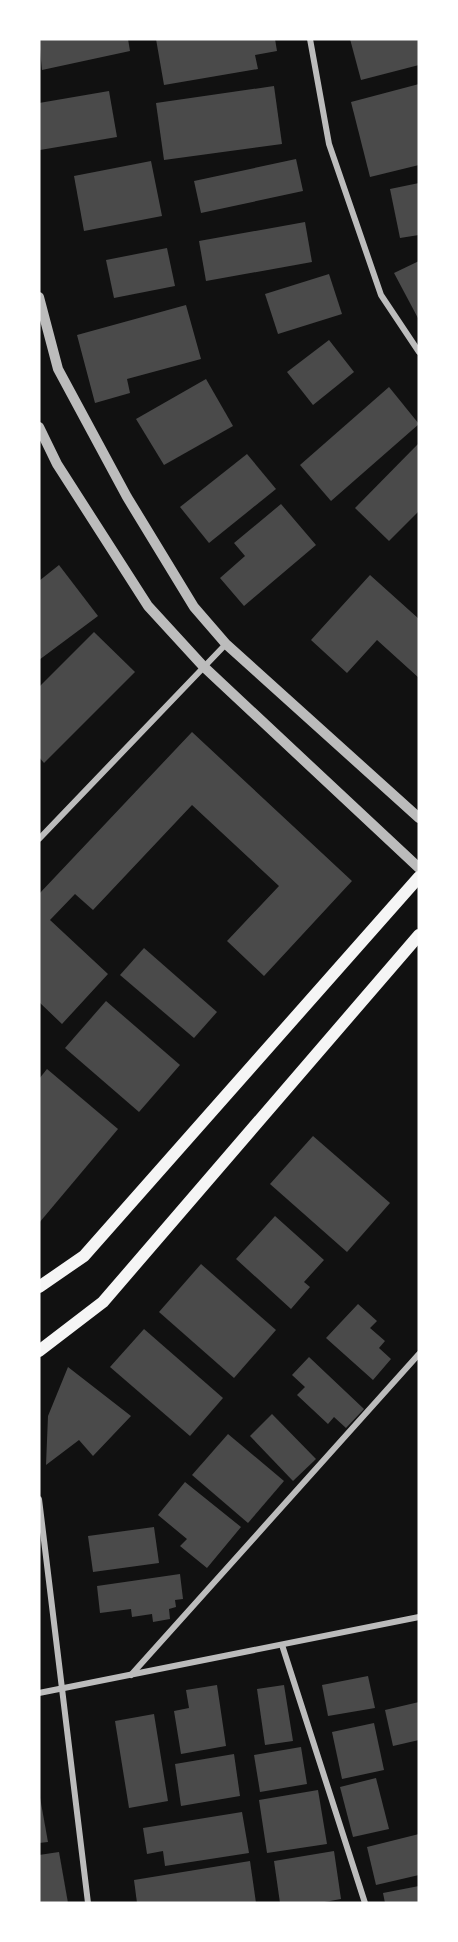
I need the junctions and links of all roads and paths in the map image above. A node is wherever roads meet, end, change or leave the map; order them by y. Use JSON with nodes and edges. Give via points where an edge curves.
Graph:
{"nodes":[{"id":1,"x":310,"y":39,"type":"edge"},
{"id":2,"x":39,"y":297,"type":"edge"},
{"id":3,"x":419,"y":352,"type":"edge"},
{"id":4,"x":39,"y":427,"type":"edge"},
{"id":5,"x":226,"y":644,"type":"junction"},
{"id":6,"x":203,"y":666,"type":"junction"},
{"id":7,"x":419,"y":818,"type":"edge"},
{"id":8,"x":39,"y":838,"type":"edge"},
{"id":9,"x":419,"y":868,"type":"edge"},
{"id":10,"x":419,"y":877,"type":"edge"},
{"id":11,"x":419,"y":935,"type":"edge"},
{"id":12,"x":39,"y":1287,"type":"edge"},
{"id":13,"x":39,"y":1351,"type":"edge"},
{"id":14,"x":419,"y":1354,"type":"edge"},
{"id":15,"x":39,"y":1499,"type":"edge"},
{"id":16,"x":419,"y":1617,"type":"edge"},
{"id":17,"x":282,"y":1644,"type":"junction"},
{"id":18,"x":130,"y":1675,"type":"junction"},
{"id":19,"x":63,"y":1688,"type":"junction"},
{"id":20,"x":39,"y":1693,"type":"edge"},
{"id":21,"x":88,"y":1903,"type":"edge"},
{"id":22,"x":365,"y":1903,"type":"edge"}],
"edges":[{"from":1,"to":3,"type":"street","via":[[329,144],[381,295]]},
{"from":2,"to":5,"type":"street","via":[[58,369],[127,497],[194,607]]},
{"from":4,"to":6,"type":"street","via":[[57,464],[147,606]]},
{"from":5,"to":6,"type":"street"},
{"from":5,"to":7,"type":"street"},
{"from":6,"to":8,"type":"street"},
{"from":6,"to":9,"type":"street"},
{"from":10,"to":12,"type":"main road","via":[[84,1256]]},
{"from":11,"to":13,"type":"main road","via":[[103,1302]]},
{"from":14,"to":18,"type":"street"},
{"from":15,"to":19,"type":"street"},
{"from":16,"to":17,"type":"street"},
{"from":17,"to":18,"type":"street"},
{"from":17,"to":22,"type":"street"},
{"from":18,"to":19,"type":"street"},
{"from":19,"to":20,"type":"street"},
{"from":19,"to":21,"type":"street"}]}
